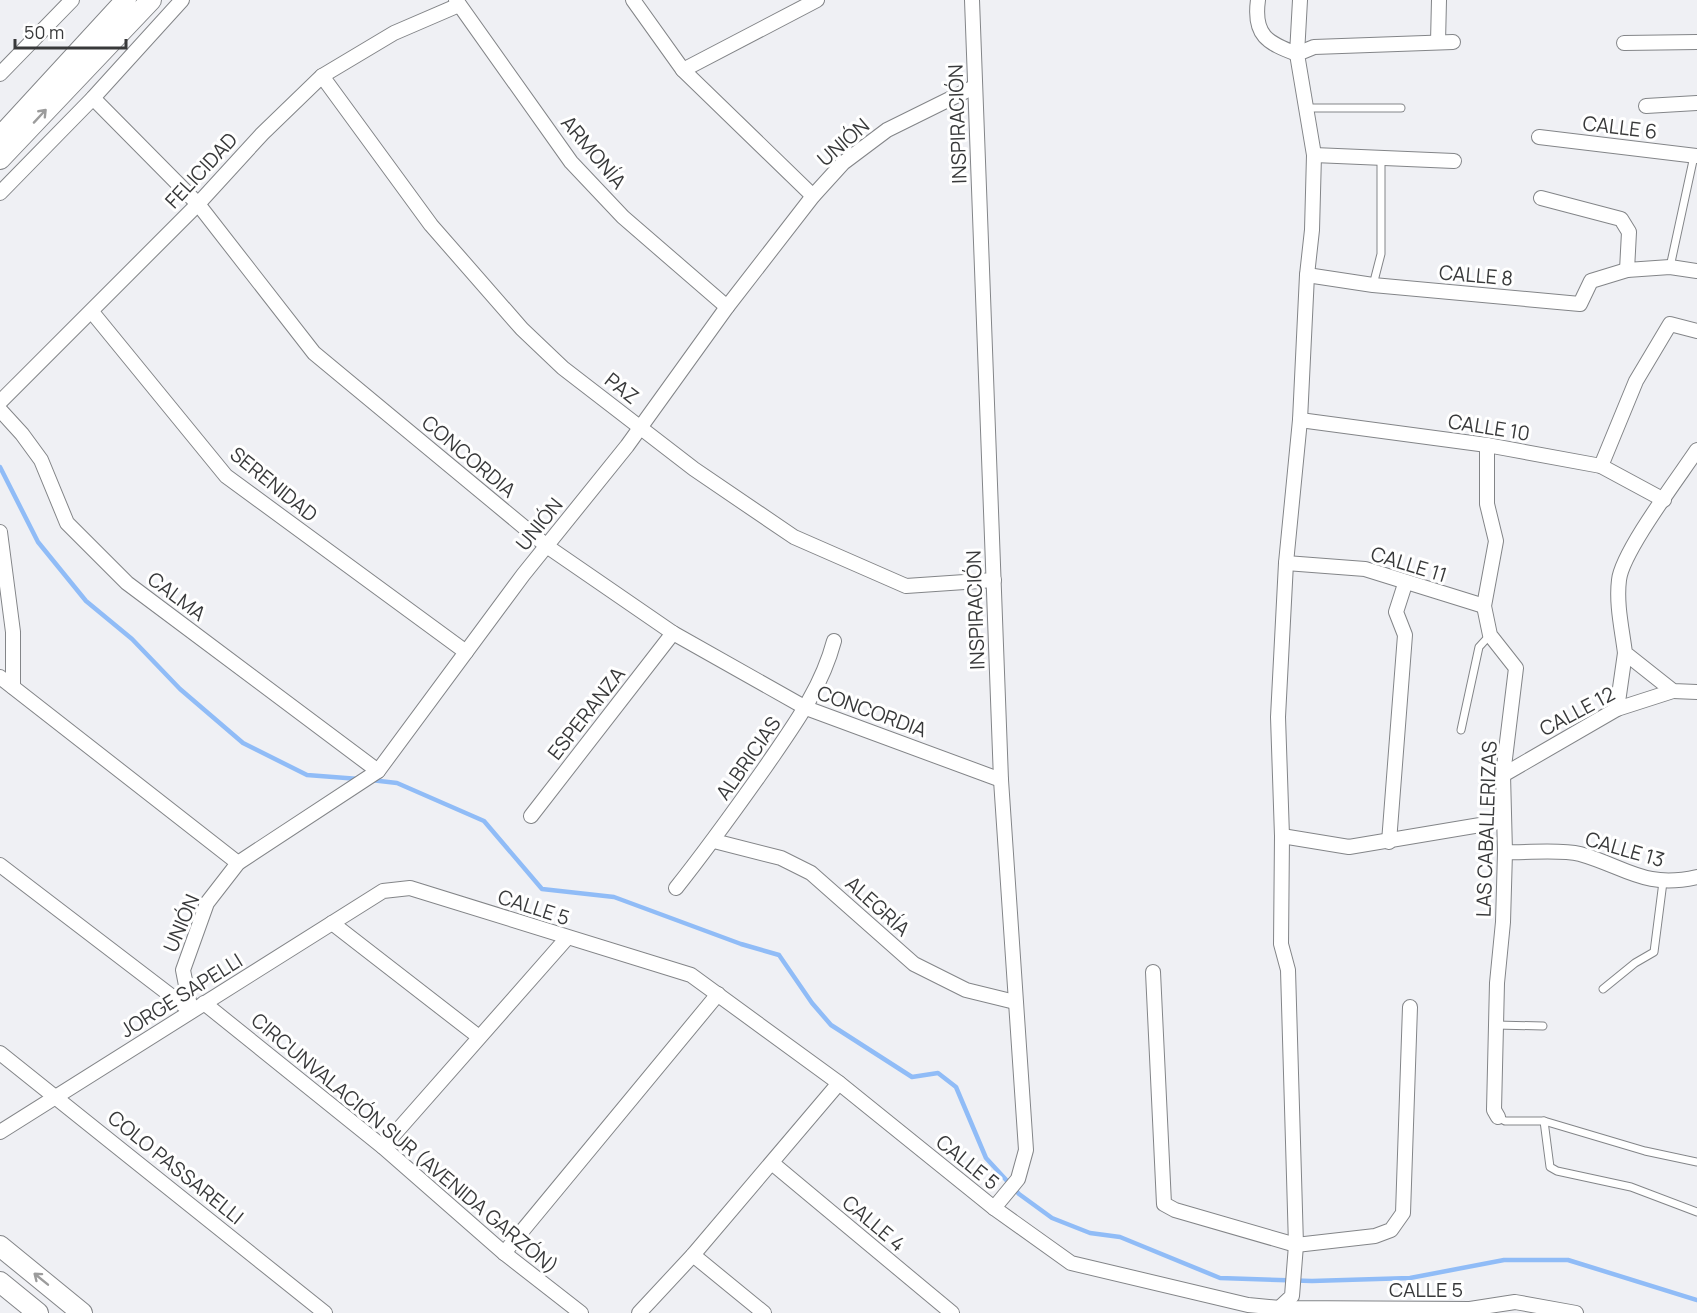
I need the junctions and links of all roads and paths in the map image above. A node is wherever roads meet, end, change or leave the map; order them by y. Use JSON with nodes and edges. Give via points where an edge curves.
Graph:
{"nodes":[{"id":1,"x":72,"y":0,"type":"edge"},
{"id":2,"x":126,"y":0,"type":"edge"},
{"id":3,"x":151,"y":0,"type":"edge"},
{"id":4,"x":182,"y":0,"type":"edge"},
{"id":5,"x":633,"y":0,"type":"edge"},
{"id":6,"x":817,"y":0,"type":"edge"},
{"id":7,"x":972,"y":0,"type":"edge"},
{"id":8,"x":1258,"y":0,"type":"edge"},
{"id":9,"x":1300,"y":0,"type":"edge"},
{"id":10,"x":1439,"y":0,"type":"edge"},
{"id":11,"x":457,"y":3,"type":"edge"},
{"id":12,"x":1438,"y":42,"type":"junction"},
{"id":13,"x":1453,"y":42,"type":"dead end"},
{"id":14,"x":1697,"y":42,"type":"edge"},
{"id":15,"x":1624,"y":43,"type":"dead end"},
{"id":16,"x":1297,"y":54,"type":"junction"},
{"id":17,"x":683,"y":70,"type":"junction"},
{"id":18,"x":0,"y":74,"type":"edge"},
{"id":19,"x":322,"y":76,"type":"junction"},
{"id":20,"x":974,"y":87,"type":"junction"},
{"id":21,"x":93,"y":98,"type":"junction"},
{"id":22,"x":1697,"y":103,"type":"edge"},
{"id":23,"x":1646,"y":106,"type":"dead end"},
{"id":24,"x":1307,"y":108,"type":"junction"},
{"id":25,"x":1401,"y":108,"type":"dead end"},
{"id":26,"x":0,"y":137,"type":"edge"},
{"id":27,"x":1539,"y":137,"type":"dead end"},
{"id":28,"x":1314,"y":155,"type":"junction"},
{"id":29,"x":1695,"y":156,"type":"edge"},
{"id":30,"x":1381,"y":158,"type":"junction"},
{"id":31,"x":0,"y":159,"type":"edge"},
{"id":32,"x":1454,"y":161,"type":"dead end"},
{"id":33,"x":0,"y":193,"type":"edge"},
{"id":34,"x":813,"y":196,"type":"junction"},
{"id":35,"x":1541,"y":198,"type":"dead end"},
{"id":36,"x":198,"y":204,"type":"junction"},
{"id":37,"x":1670,"y":267,"type":"junction"},
{"id":38,"x":1627,"y":270,"type":"junction"},
{"id":39,"x":1697,"y":271,"type":"edge"},
{"id":40,"x":1307,"y":275,"type":"junction"},
{"id":41,"x":1373,"y":285,"type":"junction"},
{"id":42,"x":727,"y":307,"type":"junction"},
{"id":43,"x":92,"y":312,"type":"junction"},
{"id":44,"x":1697,"y":331,"type":"edge"},
{"id":45,"x":0,"y":402,"type":"edge"},
{"id":46,"x":0,"y":410,"type":"edge"},
{"id":47,"x":1300,"y":420,"type":"junction"},
{"id":48,"x":640,"y":427,"type":"junction"},
{"id":49,"x":1487,"y":445,"type":"junction"},
{"id":50,"x":1697,"y":450,"type":"edge"},
{"id":51,"x":1600,"y":466,"type":"junction"},
{"id":52,"x":1664,"y":500,"type":"junction"},
{"id":53,"x":0,"y":532,"type":"edge"},
{"id":54,"x":546,"y":546,"type":"junction"},
{"id":55,"x":1286,"y":563,"type":"junction"},
{"id":56,"x":994,"y":580,"type":"junction"},
{"id":57,"x":1405,"y":584,"type":"junction"},
{"id":58,"x":1484,"y":606,"type":"junction"},
{"id":59,"x":673,"y":633,"type":"junction"},
{"id":60,"x":1490,"y":635,"type":"junction"},
{"id":61,"x":834,"y":641,"type":"dead end"},
{"id":62,"x":466,"y":652,"type":"junction"},
{"id":63,"x":1625,"y":653,"type":"junction"},
{"id":64,"x":0,"y":677,"type":"edge"},
{"id":65,"x":13,"y":687,"type":"junction"},
{"id":66,"x":1673,"y":691,"type":"junction"},
{"id":67,"x":1697,"y":692,"type":"edge"},
{"id":68,"x":807,"y":708,"type":"junction"},
{"id":69,"x":1617,"y":709,"type":"junction"},
{"id":70,"x":1461,"y":730,"type":"dead end"},
{"id":71,"x":378,"y":771,"type":"junction"},
{"id":72,"x":1503,"y":775,"type":"junction"},
{"id":73,"x":1001,"y":780,"type":"junction"},
{"id":74,"x":531,"y":816,"type":"dead end"},
{"id":75,"x":1504,"y":821,"type":"junction"},
{"id":76,"x":1282,"y":836,"type":"junction"},
{"id":77,"x":714,"y":840,"type":"junction"},
{"id":78,"x":1389,"y":842,"type":"junction"},
{"id":79,"x":1505,"y":852,"type":"junction"},
{"id":80,"x":238,"y":863,"type":"junction"},
{"id":81,"x":0,"y":865,"type":"edge"},
{"id":82,"x":1697,"y":877,"type":"edge"},
{"id":83,"x":1663,"y":882,"type":"junction"},
{"id":84,"x":676,"y":888,"type":"dead end"},
{"id":85,"x":382,"y":891,"type":"joint"},
{"id":86,"x":332,"y":923,"type":"junction"},
{"id":87,"x":567,"y":938,"type":"junction"},
{"id":88,"x":1153,"y":972,"type":"dead end"},
{"id":89,"x":1603,"y":989,"type":"dead end"},
{"id":90,"x":718,"y":994,"type":"junction"},
{"id":91,"x":1016,"y":1002,"type":"junction"},
{"id":92,"x":204,"y":1003,"type":"junction"},
{"id":93,"x":1410,"y":1007,"type":"dead end"},
{"id":94,"x":191,"y":1011,"type":"junction"},
{"id":95,"x":1496,"y":1025,"type":"junction"},
{"id":96,"x":1543,"y":1026,"type":"dead end"},
{"id":97,"x":479,"y":1038,"type":"junction"},
{"id":98,"x":0,"y":1053,"type":"edge"},
{"id":99,"x":839,"y":1083,"type":"junction"},
{"id":100,"x":57,"y":1096,"type":"junction"},
{"id":101,"x":1498,"y":1118,"type":"joint"},
{"id":102,"x":1544,"y":1121,"type":"junction"},
{"id":103,"x":0,"y":1132,"type":"edge"},
{"id":104,"x":383,"y":1147,"type":"junction"},
{"id":105,"x":1697,"y":1162,"type":"edge"},
{"id":106,"x":772,"y":1163,"type":"junction"},
{"id":107,"x":994,"y":1208,"type":"junction"},
{"id":108,"x":1697,"y":1212,"type":"edge"},
{"id":109,"x":1296,"y":1245,"type":"junction"},
{"id":110,"x":0,"y":1246,"type":"edge"},
{"id":111,"x":504,"y":1253,"type":"junction"},
{"id":112,"x":693,"y":1255,"type":"junction"},
{"id":113,"x":0,"y":1282,"type":"edge"},
{"id":114,"x":1485,"y":1309,"type":"edge"},
{"id":115,"x":1276,"y":1310,"type":"edge"},
{"id":116,"x":38,"y":1313,"type":"edge"},
{"id":117,"x":82,"y":1313,"type":"edge"},
{"id":118,"x":325,"y":1313,"type":"edge"},
{"id":119,"x":581,"y":1313,"type":"edge"},
{"id":120,"x":639,"y":1313,"type":"edge"},
{"id":121,"x":764,"y":1313,"type":"edge"},
{"id":122,"x":952,"y":1313,"type":"edge"},
{"id":123,"x":1576,"y":1313,"type":"edge"}],
"edges":[{"from":1,"to":18,"type":"street"},
{"from":2,"to":26,"type":"main road"},
{"from":31,"to":3,"type":"main road","one_way":true},
{"from":4,"to":21,"type":"street"},
{"from":5,"to":17,"type":"street"},
{"from":6,"to":17,"type":"street"},
{"from":7,"to":20,"type":"street","name":"INSPIRACIÓN"},
{"from":8,"to":16,"type":"street","via":[[1256,12],[1261,34],[1271,45]]},
{"from":9,"to":16,"type":"street"},
{"from":10,"to":12,"type":"street"},
{"from":11,"to":19,"type":"street","name":"FELICIDAD","via":[[394,33]]},
{"from":11,"to":42,"type":"street","name":"ARMONÍA","via":[[572,162],[623,217]]},
{"from":12,"to":13,"type":"street"},
{"from":12,"to":16,"type":"street","via":[[1314,47]]},
{"from":14,"to":15,"type":"street"},
{"from":16,"to":24,"type":"street"},
{"from":17,"to":34,"type":"street"},
{"from":19,"to":36,"type":"street","name":"FELICIDAD"},
{"from":19,"to":48,"type":"street","name":"PAZ","via":[[431,225],[522,329],[563,368]]},
{"from":20,"to":34,"type":"street","name":"UNIÓN","via":[[887,130],[843,163]]},
{"from":20,"to":56,"type":"street","name":"INSPIRACIÓN"},
{"from":21,"to":33,"type":"street"},
{"from":21,"to":36,"type":"street","name":"CONCORDIA"},
{"from":22,"to":23,"type":"street"},
{"from":24,"to":25,"type":"lane"},
{"from":24,"to":28,"type":"street"},
{"from":27,"to":29,"type":"street","name":"CALLE 6"},
{"from":28,"to":30,"type":"street"},
{"from":28,"to":40,"type":"street"},
{"from":29,"to":37,"type":"lane"},
{"from":30,"to":32,"type":"street"},
{"from":30,"to":41,"type":"lane","via":[[1381,254]]},
{"from":34,"to":42,"type":"street","name":"UNIÓN"},
{"from":35,"to":38,"type":"street","via":[[1621,219],[1629,232]]},
{"from":36,"to":43,"type":"street","name":"FELICIDAD"},
{"from":36,"to":54,"type":"street","name":"CONCORDIA","via":[[314,353]]},
{"from":37,"to":38,"type":"street","name":"CALLE 8"},
{"from":37,"to":39,"type":"street","name":"CALLE 8"},
{"from":38,"to":41,"type":"street","name":"CALLE 8","via":[[1592,281],[1580,304]]},
{"from":40,"to":41,"type":"street","name":"CALLE 8"},
{"from":40,"to":47,"type":"street"},
{"from":42,"to":48,"type":"street","name":"UNIÓN"},
{"from":43,"to":45,"type":"street","name":"FELICIDAD"},
{"from":43,"to":62,"type":"street","name":"SERENIDAD","via":[[226,476]]},
{"from":44,"to":51,"type":"street","via":[[1670,324],[1636,381]]},
{"from":46,"to":71,"type":"street","name":"CALMA","via":[[40,460],[67,523],[127,583]]},
{"from":47,"to":49,"type":"street","name":"CALLE 10"},
{"from":47,"to":55,"type":"street"},
{"from":48,"to":54,"type":"street","name":"UNIÓN"},
{"from":48,"to":56,"type":"street","name":"PAZ","via":[[794,537],[906,586]]},
{"from":49,"to":51,"type":"street","name":"CALLE 10"},
{"from":49,"to":58,"type":"street","name":"LAS CABALLERIZAS","via":[[1487,504],[1496,541]]},
{"from":50,"to":52,"type":"street"},
{"from":51,"to":52,"type":"street","name":"CALLE 10"},
{"from":52,"to":63,"type":"street","via":[[1628,553],[1619,577]]},
{"from":53,"to":65,"type":"street","via":[[13,632]]},
{"from":54,"to":59,"type":"street","name":"CONCORDIA"},
{"from":54,"to":62,"type":"street","name":"UNIÓN"},
{"from":55,"to":57,"type":"street","name":"CALLE 11","via":[[1365,569]]},
{"from":55,"to":76,"type":"street","via":[[1278,717]]},
{"from":56,"to":73,"type":"street","name":"INSPIRACIÓN"},
{"from":57,"to":58,"type":"street","name":"CALLE 11"},
{"from":57,"to":78,"type":"street","via":[[1396,612],[1405,635]]},
{"from":58,"to":60,"type":"street","name":"LAS CABALLERIZAS"},
{"from":59,"to":68,"type":"street","name":"CONCORDIA"},
{"from":59,"to":74,"type":"street","name":"ESPERANZA"},
{"from":60,"to":70,"type":"lane","via":[[1479,647]]},
{"from":60,"to":72,"type":"street","name":"LAS CABALLERIZAS","via":[[1516,668]]},
{"from":61,"to":68,"type":"street","name":"ALBRICIAS","via":[[827,667]]},
{"from":62,"to":71,"type":"street","name":"UNIÓN"},
{"from":63,"to":66,"type":"street"},
{"from":63,"to":69,"type":"street"},
{"from":64,"to":65,"type":"street"},
{"from":65,"to":80,"type":"street"},
{"from":66,"to":67,"type":"street"},
{"from":66,"to":69,"type":"street","name":"CALLE 12"},
{"from":68,"to":73,"type":"street","name":"CONCORDIA"},
{"from":68,"to":77,"type":"street","name":"ALBRICIAS"},
{"from":69,"to":72,"type":"street","name":"CALLE 12"},
{"from":71,"to":80,"type":"street","name":"UNIÓN"},
{"from":72,"to":75,"type":"street","name":"LAS CABALLERIZAS"},
{"from":73,"to":91,"type":"street","name":"INSPIRACIÓN"},
{"from":75,"to":78,"type":"street"},
{"from":75,"to":79,"type":"street","name":"LAS CABALLERIZAS"},
{"from":76,"to":78,"type":"street","via":[[1349,847]]},
{"from":76,"to":109,"type":"street","via":[[1281,944],[1288,970]]},
{"from":77,"to":84,"type":"street","name":"ALBRICIAS"},
{"from":77,"to":91,"type":"street","name":"ALEGRÍA","via":[[781,858],[801,868],[914,964],[966,990]]},
{"from":79,"to":83,"type":"street","name":"CALLE 13","via":[[1579,854],[1625,873]]},
{"from":79,"to":95,"type":"street","name":"LAS CABALLERIZAS"},
{"from":80,"to":94,"type":"street","name":"UNIÓN","via":[[207,903],[183,970]]},
{"from":81,"to":94,"type":"street"},
{"from":82,"to":83,"type":"street","name":"CALLE 13"},
{"from":83,"to":89,"type":"lane","via":[[1654,952]]},
{"from":85,"to":86,"type":"street","name":"JORGE SAPELLI"},
{"from":85,"to":87,"type":"street","name":"CALLE 5","via":[[410,888]]},
{"from":86,"to":92,"type":"street","name":"JORGE SAPELLI"},
{"from":86,"to":97,"type":"street"},
{"from":87,"to":90,"type":"street","name":"CALLE 5","via":[[691,975]]},
{"from":87,"to":97,"type":"street"},
{"from":88,"to":109,"type":"street","via":[[1164,1204]]},
{"from":90,"to":99,"type":"street","name":"CALLE 5"},
{"from":90,"to":111,"type":"street"},
{"from":91,"to":107,"type":"street","name":"INSPIRACIÓN","via":[[1026,1150],[1018,1179]]},
{"from":92,"to":94,"type":"street","name":"JORGE SAPELLI"},
{"from":92,"to":104,"type":"street","name":"CIRCUNVALACIÓN SUR (AVENIDA GARZÓN)"},
{"from":93,"to":109,"type":"street","via":[[1403,1213],[1391,1230],[1375,1236]]},
{"from":94,"to":100,"type":"street","name":"JORGE SAPELLI"},
{"from":95,"to":96,"type":"lane"},
{"from":95,"to":101,"type":"street","name":"LAS CABALLERIZAS","via":[[1494,1110]]},
{"from":97,"to":104,"type":"street"},
{"from":98,"to":100,"type":"street","name":"COLO PASSARELLI"},
{"from":99,"to":106,"type":"street"},
{"from":99,"to":107,"type":"street","name":"CALLE 5"},
{"from":100,"to":103,"type":"street","name":"JORGE SAPELLI"},
{"from":100,"to":118,"type":"street","name":"COLO PASSARELLI"},
{"from":101,"to":102,"type":"lane"},
{"from":102,"to":105,"type":"lane"},
{"from":102,"to":108,"type":"lane","via":[[1550,1167],[1630,1187]]},
{"from":104,"to":111,"type":"street","name":"CIRCUNVALACIÓN SUR (AVENIDA GARZÓN)"},
{"from":106,"to":112,"type":"street"},
{"from":106,"to":122,"type":"street","name":"CALLE 4"},
{"from":107,"to":115,"type":"street","name":"CALLE 5","via":[[1071,1263]]},
{"from":109,"to":115,"type":"street","via":[[1292,1296]]},
{"from":117,"to":110,"type":"main road","one_way":true},
{"from":111,"to":119,"type":"street","name":"CIRCUNVALACIÓN SUR (AVENIDA GARZÓN)"},
{"from":112,"to":120,"type":"street"},
{"from":112,"to":121,"type":"street"},
{"from":113,"to":116,"type":"main road"},
{"from":114,"to":115,"type":"street","name":"CALLE 5"},
{"from":114,"to":123,"type":"street","name":"CALLE 5","via":[[1515,1302]]}]}
